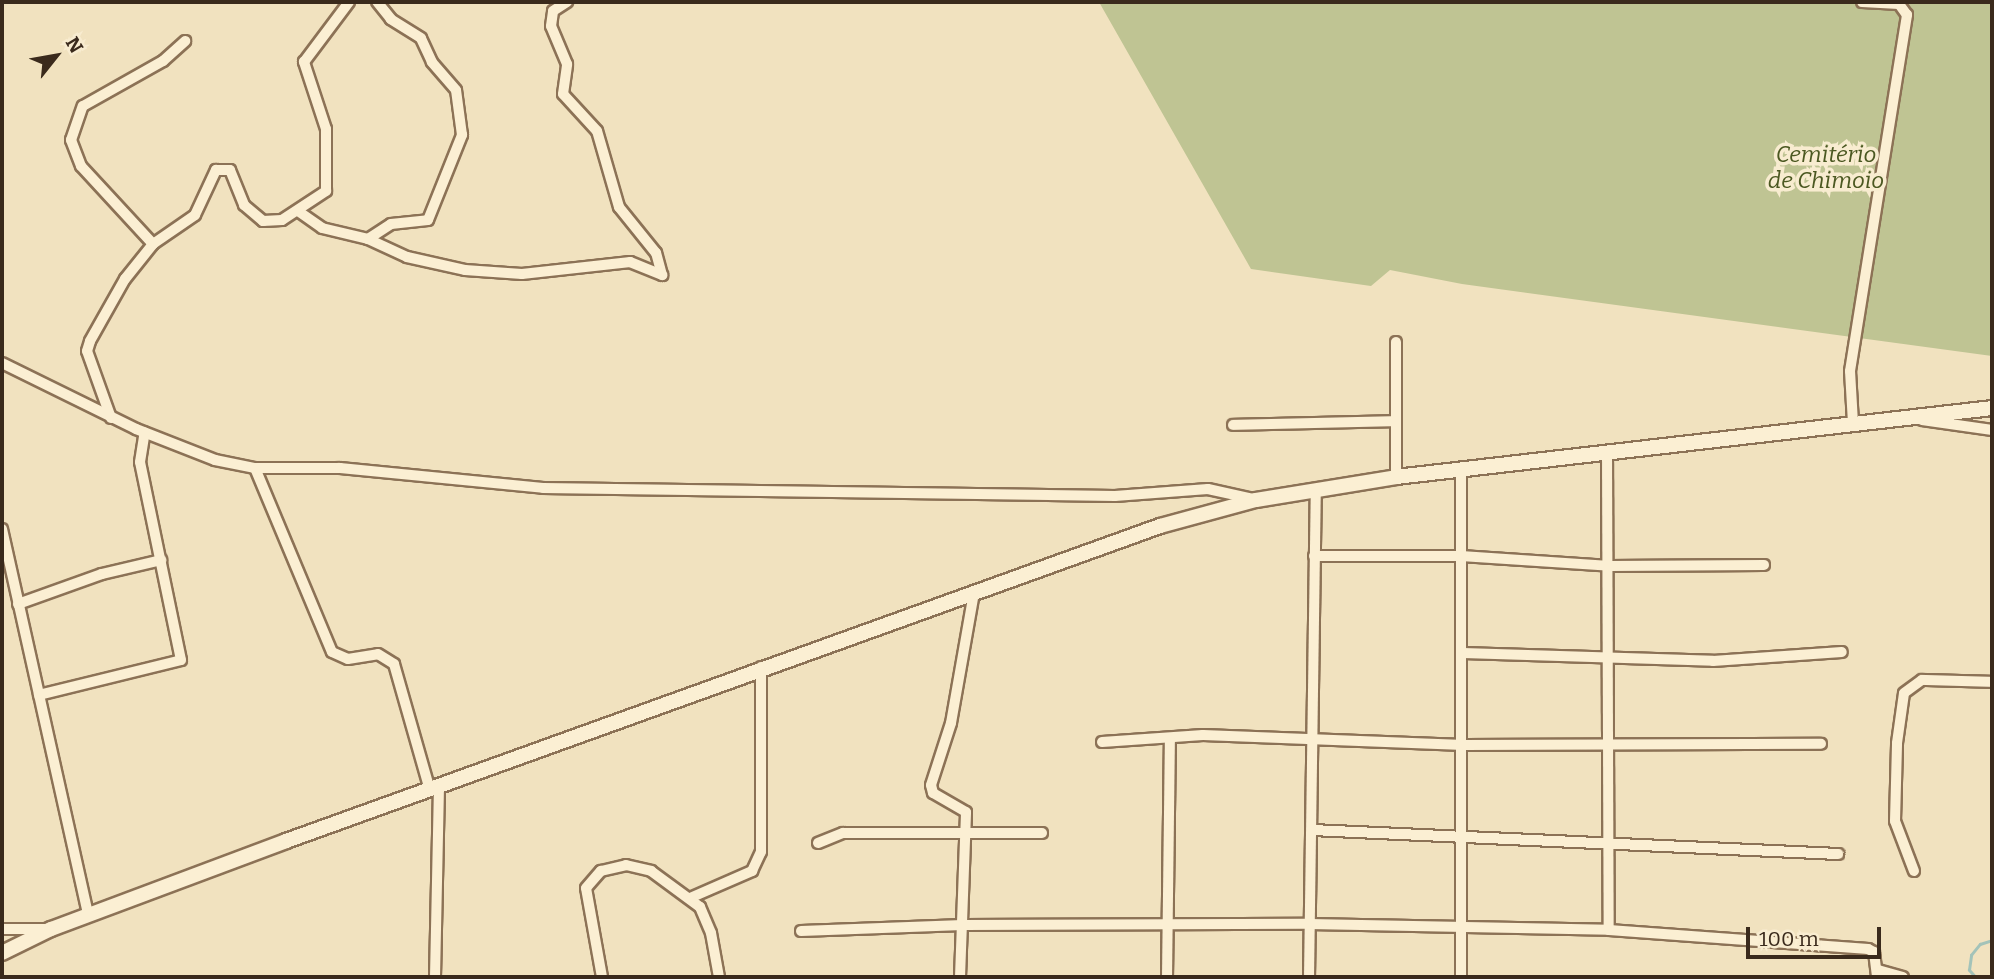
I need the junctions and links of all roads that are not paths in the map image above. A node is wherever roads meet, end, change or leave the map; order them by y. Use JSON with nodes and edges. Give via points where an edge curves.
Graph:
{"nodes":[{"id":1,"x":349,"y":2,"type":"edge"},
{"id":2,"x":377,"y":2,"type":"edge"},
{"id":3,"x":567,"y":2,"type":"edge"},
{"id":4,"x":1862,"y":2,"type":"edge"},
{"id":5,"x":1893,"y":3,"type":"edge"},
{"id":6,"x":185,"y":41,"type":"dead end"},
{"id":7,"x":298,"y":211,"type":"junction"},
{"id":8,"x":368,"y":239,"type":"junction"},
{"id":9,"x":153,"y":244,"type":"junction"},
{"id":10,"x":1396,"y":342,"type":"dead end"},
{"id":11,"x":3,"y":366,"type":"edge"},
{"id":12,"x":1992,"y":408,"type":"edge"},
{"id":13,"x":111,"y":418,"type":"junction"},
{"id":14,"x":1911,"y":419,"type":"junction"},
{"id":15,"x":1396,"y":421,"type":"junction"},
{"id":16,"x":1853,"y":423,"type":"junction"},
{"id":17,"x":1233,"y":425,"type":"dead end"},
{"id":18,"x":1992,"y":430,"type":"edge"},
{"id":19,"x":145,"y":432,"type":"junction"},
{"id":20,"x":1607,"y":452,"type":"junction"},
{"id":21,"x":256,"y":468,"type":"junction"},
{"id":22,"x":1461,"y":470,"type":"junction"},
{"id":23,"x":1396,"y":477,"type":"junction"},
{"id":24,"x":1316,"y":490,"type":"junction"},
{"id":25,"x":1256,"y":500,"type":"junction"},
{"id":26,"x":2,"y":529,"type":"edge"},
{"id":27,"x":1314,"y":556,"type":"junction"},
{"id":28,"x":1461,"y":556,"type":"junction"},
{"id":29,"x":161,"y":560,"type":"junction"},
{"id":30,"x":1764,"y":565,"type":"dead end"},
{"id":31,"x":1609,"y":566,"type":"junction"},
{"id":32,"x":974,"y":592,"type":"junction"},
{"id":33,"x":18,"y":604,"type":"junction"},
{"id":34,"x":1842,"y":652,"type":"dead end"},
{"id":35,"x":1463,"y":653,"type":"junction"},
{"id":36,"x":1608,"y":655,"type":"junction"},
{"id":37,"x":761,"y":667,"type":"junction"},
{"id":38,"x":1992,"y":682,"type":"edge"},
{"id":39,"x":39,"y":695,"type":"junction"},
{"id":40,"x":1313,"y":739,"type":"junction"},
{"id":41,"x":1170,"y":740,"type":"junction"},
{"id":42,"x":1102,"y":742,"type":"dead end"},
{"id":43,"x":1821,"y":744,"type":"dead end"},
{"id":44,"x":1465,"y":745,"type":"junction"},
{"id":45,"x":1611,"y":747,"type":"junction"},
{"id":46,"x":435,"y":788,"type":"junction"},
{"id":47,"x":1312,"y":830,"type":"junction"},
{"id":48,"x":1042,"y":833,"type":"dead end"},
{"id":49,"x":964,"y":835,"type":"junction"},
{"id":50,"x":1462,"y":835,"type":"junction"},
{"id":51,"x":1608,"y":841,"type":"junction"},
{"id":52,"x":818,"y":843,"type":"dead end"},
{"id":53,"x":1838,"y":854,"type":"dead end"},
{"id":54,"x":1914,"y":871,"type":"dead end"},
{"id":55,"x":690,"y":898,"type":"junction"},
{"id":56,"x":88,"y":915,"type":"junction"},
{"id":57,"x":1309,"y":924,"type":"junction"},
{"id":58,"x":963,"y":925,"type":"junction"},
{"id":59,"x":1167,"y":925,"type":"junction"},
{"id":60,"x":2,"y":929,"type":"edge"},
{"id":61,"x":51,"y":929,"type":"junction"},
{"id":62,"x":1460,"y":929,"type":"junction"},
{"id":63,"x":1609,"y":930,"type":"junction"},
{"id":64,"x":801,"y":931,"type":"dead end"},
{"id":65,"x":2,"y":954,"type":"edge"},
{"id":66,"x":1877,"y":974,"type":"edge"},
{"id":67,"x":435,"y":977,"type":"edge"},
{"id":68,"x":602,"y":977,"type":"edge"},
{"id":69,"x":719,"y":977,"type":"edge"},
{"id":70,"x":960,"y":977,"type":"edge"},
{"id":71,"x":1167,"y":977,"type":"edge"},
{"id":72,"x":1309,"y":977,"type":"edge"},
{"id":73,"x":1461,"y":977,"type":"edge"},
{"id":74,"x":1903,"y":977,"type":"edge"}],
"edges":[{"from":1,"to":7,"type":"street","via":[[304,62],[323,110],[327,185],[321,197]]},
{"from":2,"to":8,"type":"street","via":[[391,19],[421,38],[432,62],[456,90],[462,135],[428,220],[391,225]]},
{"from":3,"to":8,"type":"street","via":[[553,11],[551,26],[567,64],[563,94],[597,131],[619,207],[651,246],[662,275],[630,262],[522,274],[477,271],[407,257]]},
{"from":4,"to":5,"type":"street"},
{"from":5,"to":16,"type":"street","via":[[1907,15],[1850,371]]},
{"from":6,"to":9,"type":"street","via":[[163,61],[83,106],[71,140],[81,166]]},
{"from":7,"to":8,"type":"street","via":[[322,228]]},
{"from":7,"to":9,"type":"street","via":[[272,221],[254,216],[244,205],[235,176],[222,167],[209,177],[195,215]]},
{"from":9,"to":13,"type":"street","via":[[125,279],[87,351]]},
{"from":10,"to":15,"type":"street"},
{"from":11,"to":13,"type":"street"},
{"from":12,"to":14,"type":"street"},
{"from":13,"to":19,"type":"street"},
{"from":14,"to":16,"type":"street"},
{"from":14,"to":18,"type":"street"},
{"from":15,"to":17,"type":"street","via":[[1269,420]]},
{"from":15,"to":23,"type":"street"},
{"from":16,"to":20,"type":"street"},
{"from":19,"to":21,"type":"street","via":[[215,460]]},
{"from":19,"to":29,"type":"street","via":[[140,463]]},
{"from":20,"to":22,"type":"street"},
{"from":20,"to":31,"type":"street"},
{"from":21,"to":25,"type":"street","via":[[340,468],[530,488],[1115,496],[1208,489]]},
{"from":21,"to":46,"type":"street","via":[[332,652],[348,659],[378,654],[394,664]]},
{"from":22,"to":23,"type":"street"},
{"from":22,"to":28,"type":"street"},
{"from":23,"to":24,"type":"street"},
{"from":24,"to":25,"type":"street"},
{"from":24,"to":27,"type":"street"},
{"from":25,"to":32,"type":"street","via":[[1098,545]]},
{"from":26,"to":33,"type":"street"},
{"from":27,"to":28,"type":"street"},
{"from":27,"to":40,"type":"street"},
{"from":28,"to":31,"type":"street"},
{"from":28,"to":35,"type":"street"},
{"from":29,"to":33,"type":"street","via":[[102,574]]},
{"from":29,"to":39,"type":"street","via":[[181,660]]},
{"from":30,"to":31,"type":"street"},
{"from":31,"to":36,"type":"street"},
{"from":32,"to":37,"type":"street"},
{"from":32,"to":49,"type":"street","via":[[951,723],[931,785],[933,793],[966,810]]},
{"from":33,"to":39,"type":"street"},
{"from":34,"to":36,"type":"street","via":[[1713,661]]},
{"from":35,"to":36,"type":"street"},
{"from":35,"to":44,"type":"street"},
{"from":36,"to":45,"type":"street"},
{"from":37,"to":46,"type":"street"},
{"from":37,"to":55,"type":"street","via":[[761,852],[752,872]]},
{"from":38,"to":54,"type":"street","via":[[1922,680],[1904,693],[1895,821]]},
{"from":39,"to":56,"type":"street"},
{"from":40,"to":41,"type":"street","via":[[1202,735]]},
{"from":40,"to":44,"type":"street"},
{"from":40,"to":47,"type":"street"},
{"from":41,"to":42,"type":"street"},
{"from":41,"to":59,"type":"street"},
{"from":43,"to":45,"type":"street"},
{"from":44,"to":45,"type":"street"},
{"from":44,"to":50,"type":"street"},
{"from":45,"to":51,"type":"street"},
{"from":46,"to":56,"type":"street"},
{"from":46,"to":67,"type":"street"},
{"from":47,"to":50,"type":"street"},
{"from":47,"to":57,"type":"street"},
{"from":48,"to":49,"type":"street"},
{"from":49,"to":52,"type":"street","via":[[843,833]]},
{"from":49,"to":58,"type":"street"},
{"from":50,"to":51,"type":"street"},
{"from":50,"to":62,"type":"street"},
{"from":51,"to":53,"type":"street"},
{"from":51,"to":63,"type":"street"},
{"from":55,"to":68,"type":"street","via":[[642,867],[614,866],[590,880],[586,888]]},
{"from":55,"to":69,"type":"street","via":[[707,919]]},
{"from":56,"to":61,"type":"street"},
{"from":57,"to":59,"type":"street"},
{"from":57,"to":62,"type":"street"},
{"from":57,"to":72,"type":"street"},
{"from":58,"to":59,"type":"street"},
{"from":58,"to":64,"type":"street"},
{"from":58,"to":70,"type":"street","via":[[958,945]]},
{"from":59,"to":71,"type":"street"},
{"from":60,"to":61,"type":"street"},
{"from":61,"to":65,"type":"street"},
{"from":62,"to":63,"type":"street"},
{"from":62,"to":73,"type":"street"},
{"from":63,"to":66,"type":"street","via":[[1868,949],[1874,952]]},
{"from":66,"to":74,"type":"street"}]}
